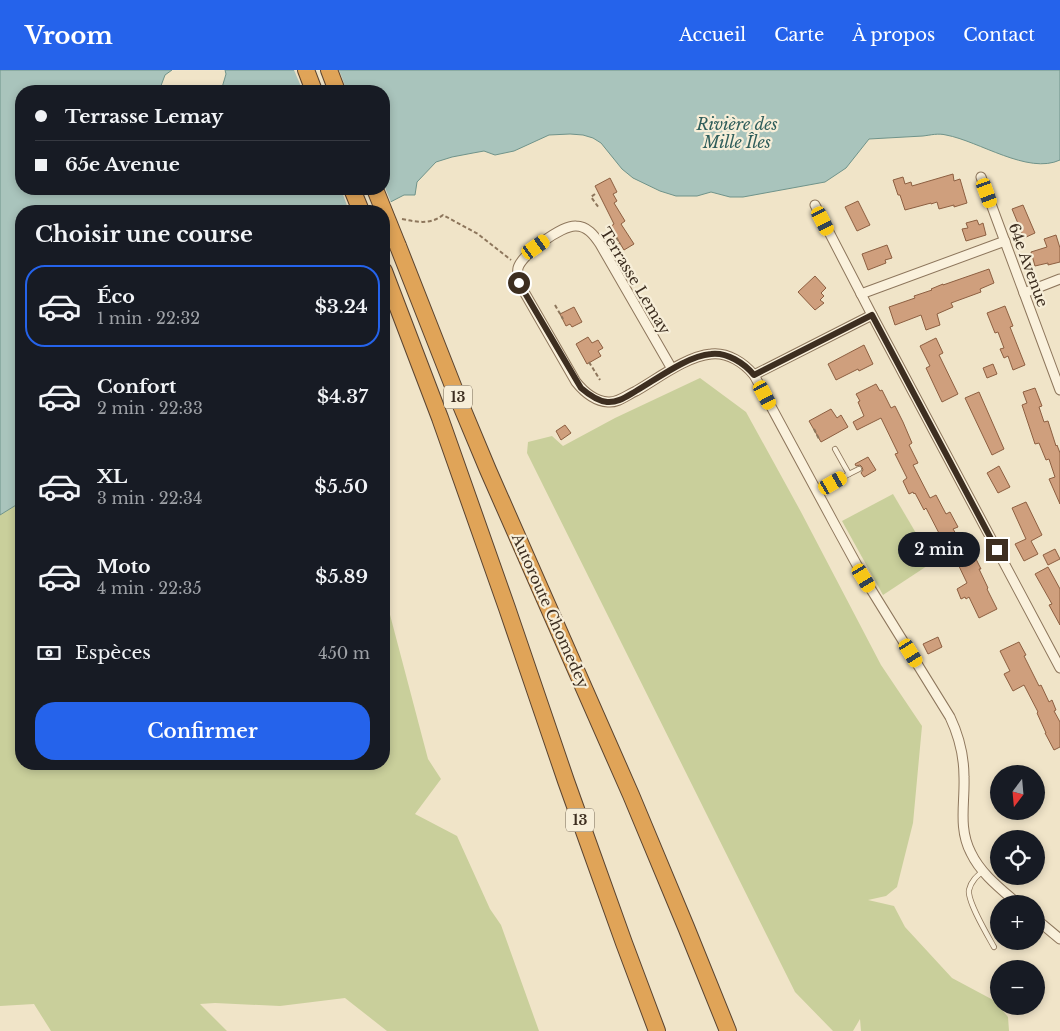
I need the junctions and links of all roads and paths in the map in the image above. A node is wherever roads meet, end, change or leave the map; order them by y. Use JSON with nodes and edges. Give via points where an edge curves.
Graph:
{"nodes":[{"id":1,"x":306,"y":70,"type":"edge"},
{"id":2,"x":329,"y":70,"type":"edge"},
{"id":3,"x":312,"y":85,"type":"edge"},
{"id":4,"x":335,"y":85,"type":"edge"},
{"id":5,"x":981,"y":177,"type":"dead end"},
{"id":6,"x":595,"y":194,"type":"dead end"},
{"id":7,"x":815,"y":205,"type":"dead end"},
{"id":8,"x":599,"y":208,"type":"dead end"},
{"id":9,"x":400,"y":219,"type":"dead end"},
{"id":10,"x":390,"y":226,"type":"edge"},
{"id":11,"x":616,"y":237,"type":"dead end"},
{"id":12,"x":1005,"y":241,"type":"junction"},
{"id":13,"x":620,"y":244,"type":"dead end"},
{"id":14,"x":512,"y":260,"type":"dead end"},
{"id":15,"x":1060,"y":279,"type":"edge"},
{"id":16,"x":390,"y":287,"type":"edge"},
{"id":17,"x":1024,"y":293,"type":"junction"},
{"id":18,"x":861,"y":294,"type":"junction"},
{"id":19,"x":555,"y":305,"type":"dead end"},
{"id":20,"x":872,"y":315,"type":"junction"},
{"id":21,"x":563,"y":319,"type":"dead end"},
{"id":22,"x":589,"y":362,"type":"dead end"},
{"id":23,"x":672,"y":370,"type":"junction"},
{"id":24,"x":754,"y":375,"type":"junction"},
{"id":25,"x":600,"y":380,"type":"dead end"},
{"id":26,"x":1060,"y":390,"type":"edge"},
{"id":27,"x":814,"y":429,"type":"dead end"},
{"id":28,"x":819,"y":439,"type":"dead end"},
{"id":29,"x":835,"y":448,"type":"dead end"},
{"id":30,"x":858,"y":469,"type":"dead end"},
{"id":31,"x":849,"y":474,"type":"junction"},
{"id":32,"x":817,"y":492,"type":"junction"},
{"id":33,"x":1060,"y":668,"type":"edge"},
{"id":34,"x":983,"y":871,"type":"junction"},
{"id":35,"x":1008,"y":895,"type":"edge"},
{"id":36,"x":1045,"y":926,"type":"edge"},
{"id":37,"x":990,"y":939,"type":"edge"},
{"id":38,"x":1060,"y":939,"type":"edge"},
{"id":39,"x":657,"y":1031,"type":"edge"},
{"id":40,"x":728,"y":1031,"type":"edge"}],
"edges":[{"from":1,"to":3,"type":"highway"},
{"from":2,"to":4,"type":"highway"},
{"from":5,"to":12,"type":"street","name":"64e Avenue"},
{"from":6,"to":8,"type":"path","via":[[591,197]]},
{"from":7,"to":18,"type":"street"},
{"from":9,"to":14,"type":"path","via":[[422,223],[443,214],[478,234]]},
{"from":10,"to":40,"type":"highway","name":"Autoroute Chomedey","number":"13","bridge":true,"via":[[488,470],[641,819]]},
{"from":11,"to":13,"type":"path"},
{"from":12,"to":17,"type":"street","name":"64e Avenue"},
{"from":12,"to":18,"type":"street"},
{"from":15,"to":17,"type":"street"},
{"from":16,"to":39,"type":"highway","number":"13","via":[[443,427]]},
{"from":17,"to":26,"type":"street","name":"64e Avenue"},
{"from":18,"to":20,"type":"street"},
{"from":19,"to":21,"type":"path"},
{"from":20,"to":24,"type":"street"},
{"from":20,"to":33,"type":"street"},
{"from":22,"to":25,"type":"path"},
{"from":23,"to":23,"type":"street","name":"Terrasse Lemay","via":[[600,244],[588,230],[568,227],[525,256],[518,268],[519,283],[576,382],[586,393],[607,402],[621,399]]},
{"from":23,"to":24,"type":"street","name":"Terrasse Lemay","via":[[696,358],[718,353],[734,359]]},
{"from":24,"to":32,"type":"street","name":"Terrasse Lemay"},
{"from":27,"to":28,"type":"path"},
{"from":29,"to":31,"type":"lane"},
{"from":30,"to":31,"type":"lane"},
{"from":31,"to":32,"type":"lane"},
{"from":32,"to":34,"type":"street","name":"Terrasse Lemay","via":[[864,578],[956,729],[964,763],[964,833],[971,853]]},
{"from":34,"to":35,"type":"street","name":"Terrasse Lemay"},
{"from":34,"to":37,"type":"lane","via":[[972,883],[969,893]]},
{"from":36,"to":38,"type":"street"}]}
